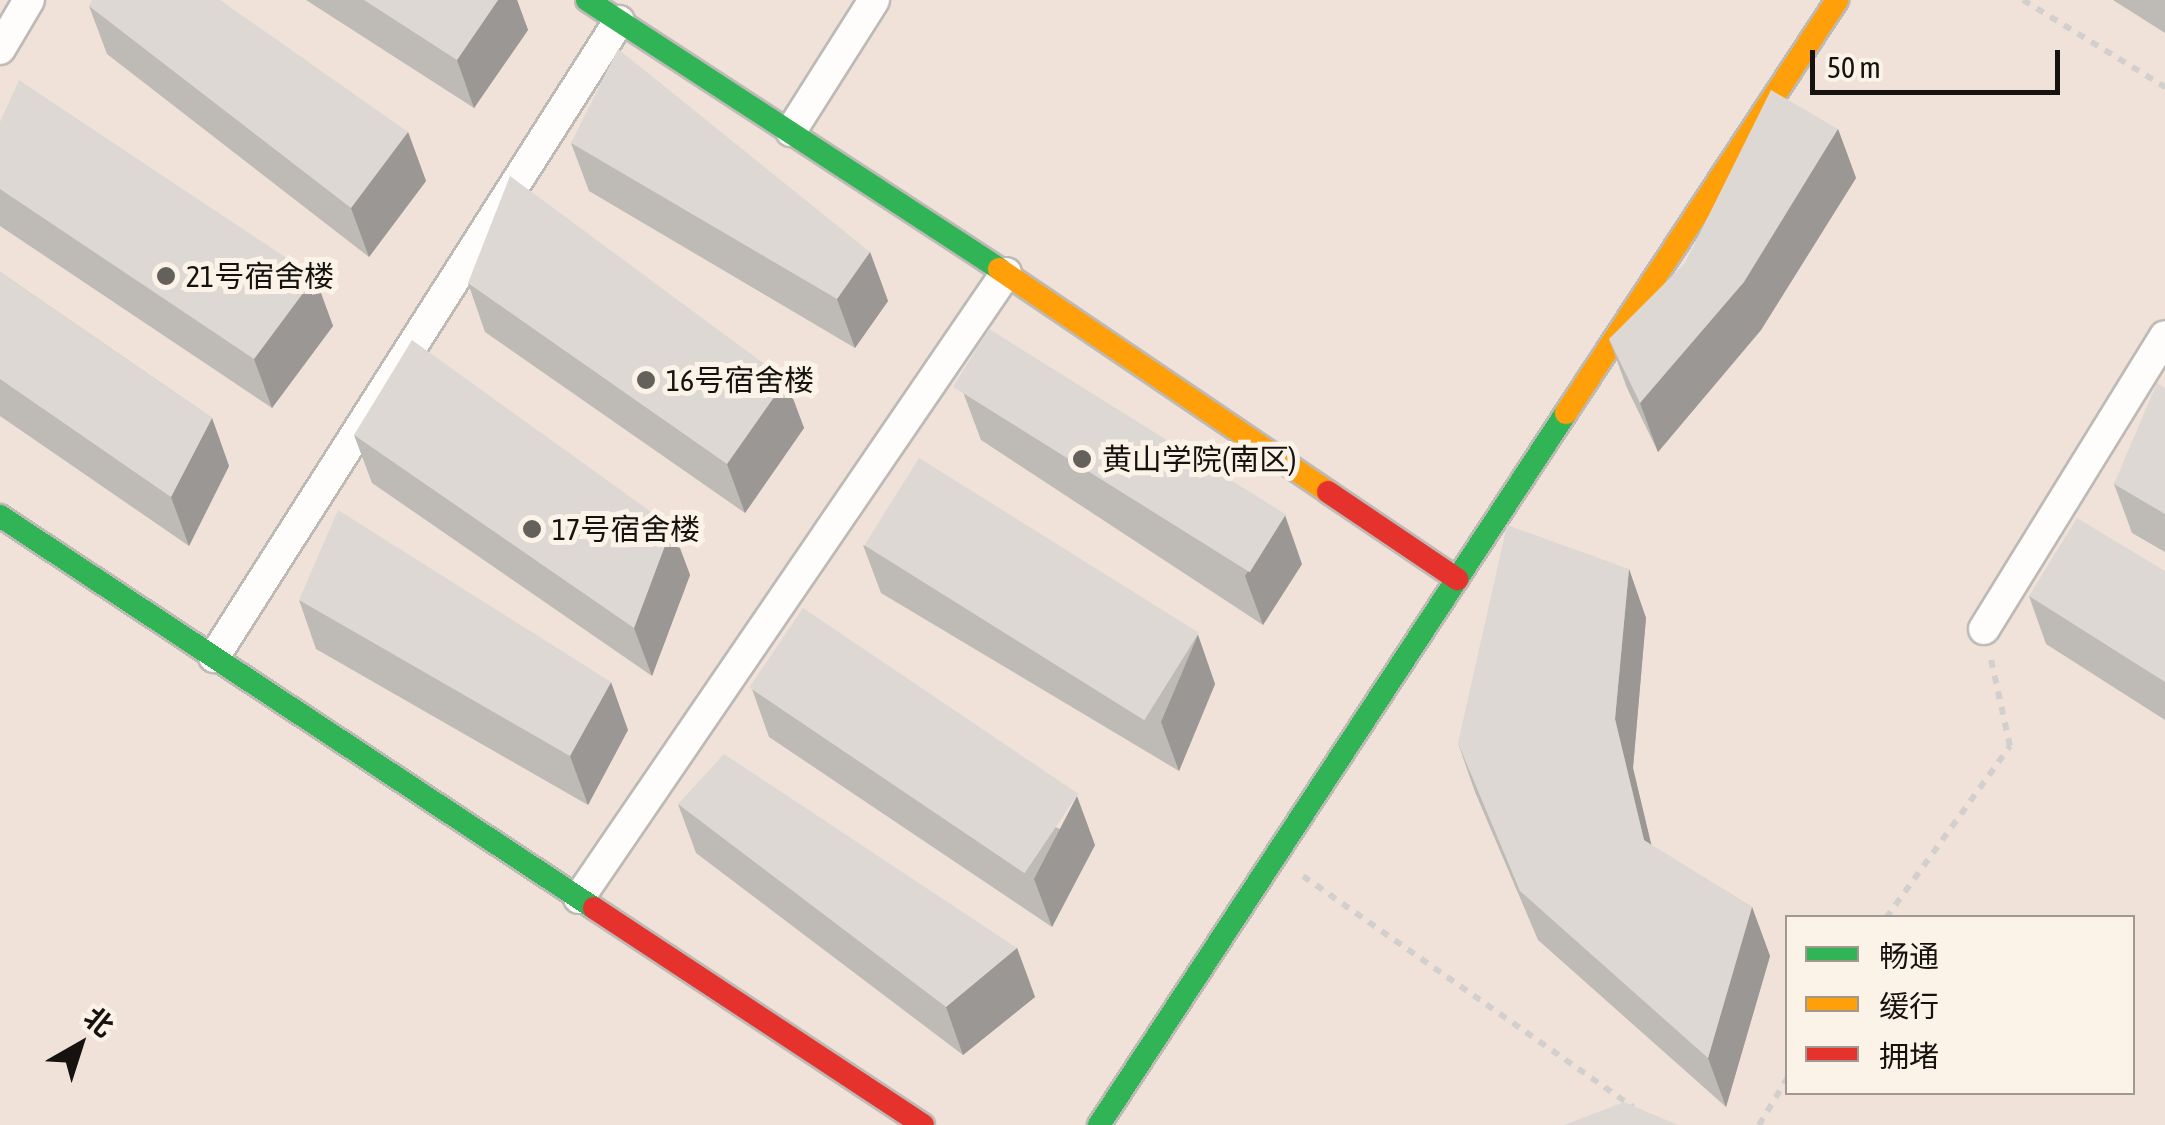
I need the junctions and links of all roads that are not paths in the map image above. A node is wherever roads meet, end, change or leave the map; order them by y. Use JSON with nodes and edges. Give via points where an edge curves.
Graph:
{"nodes":[{"id":1,"x":29,"y":0,"type":"edge"},
{"id":2,"x":587,"y":0,"type":"edge"},
{"id":3,"x":874,"y":0,"type":"edge"},
{"id":4,"x":1837,"y":0,"type":"edge"},
{"id":5,"x":619,"y":21,"type":"junction"},
{"id":6,"x":0,"y":49,"type":"edge"},
{"id":7,"x":791,"y":131,"type":"junction"},
{"id":8,"x":1006,"y":273,"type":"junction"},
{"id":9,"x":2165,"y":336,"type":"edge"},
{"id":10,"x":0,"y":516,"type":"edge"},
{"id":11,"x":1457,"y":579,"type":"junction"},
{"id":12,"x":1984,"y":629,"type":"road end"},
{"id":13,"x":214,"y":657,"type":"junction"},
{"id":14,"x":578,"y":898,"type":"junction"},
{"id":15,"x":923,"y":1125,"type":"edge"},
{"id":16,"x":1099,"y":1125,"type":"edge"}],
"edges":[{"from":1,"to":6,"type":"street"},
{"from":2,"to":5,"type":"street"},
{"from":3,"to":7,"type":"street"},
{"from":4,"to":11,"type":"street"},
{"from":5,"to":7,"type":"street"},
{"from":5,"to":13,"type":"street"},
{"from":7,"to":8,"type":"street"},
{"from":8,"to":11,"type":"street"},
{"from":8,"to":14,"type":"street"},
{"from":9,"to":12,"type":"street"},
{"from":10,"to":13,"type":"street"},
{"from":11,"to":16,"type":"street"},
{"from":13,"to":14,"type":"street"},
{"from":14,"to":15,"type":"street"}]}
